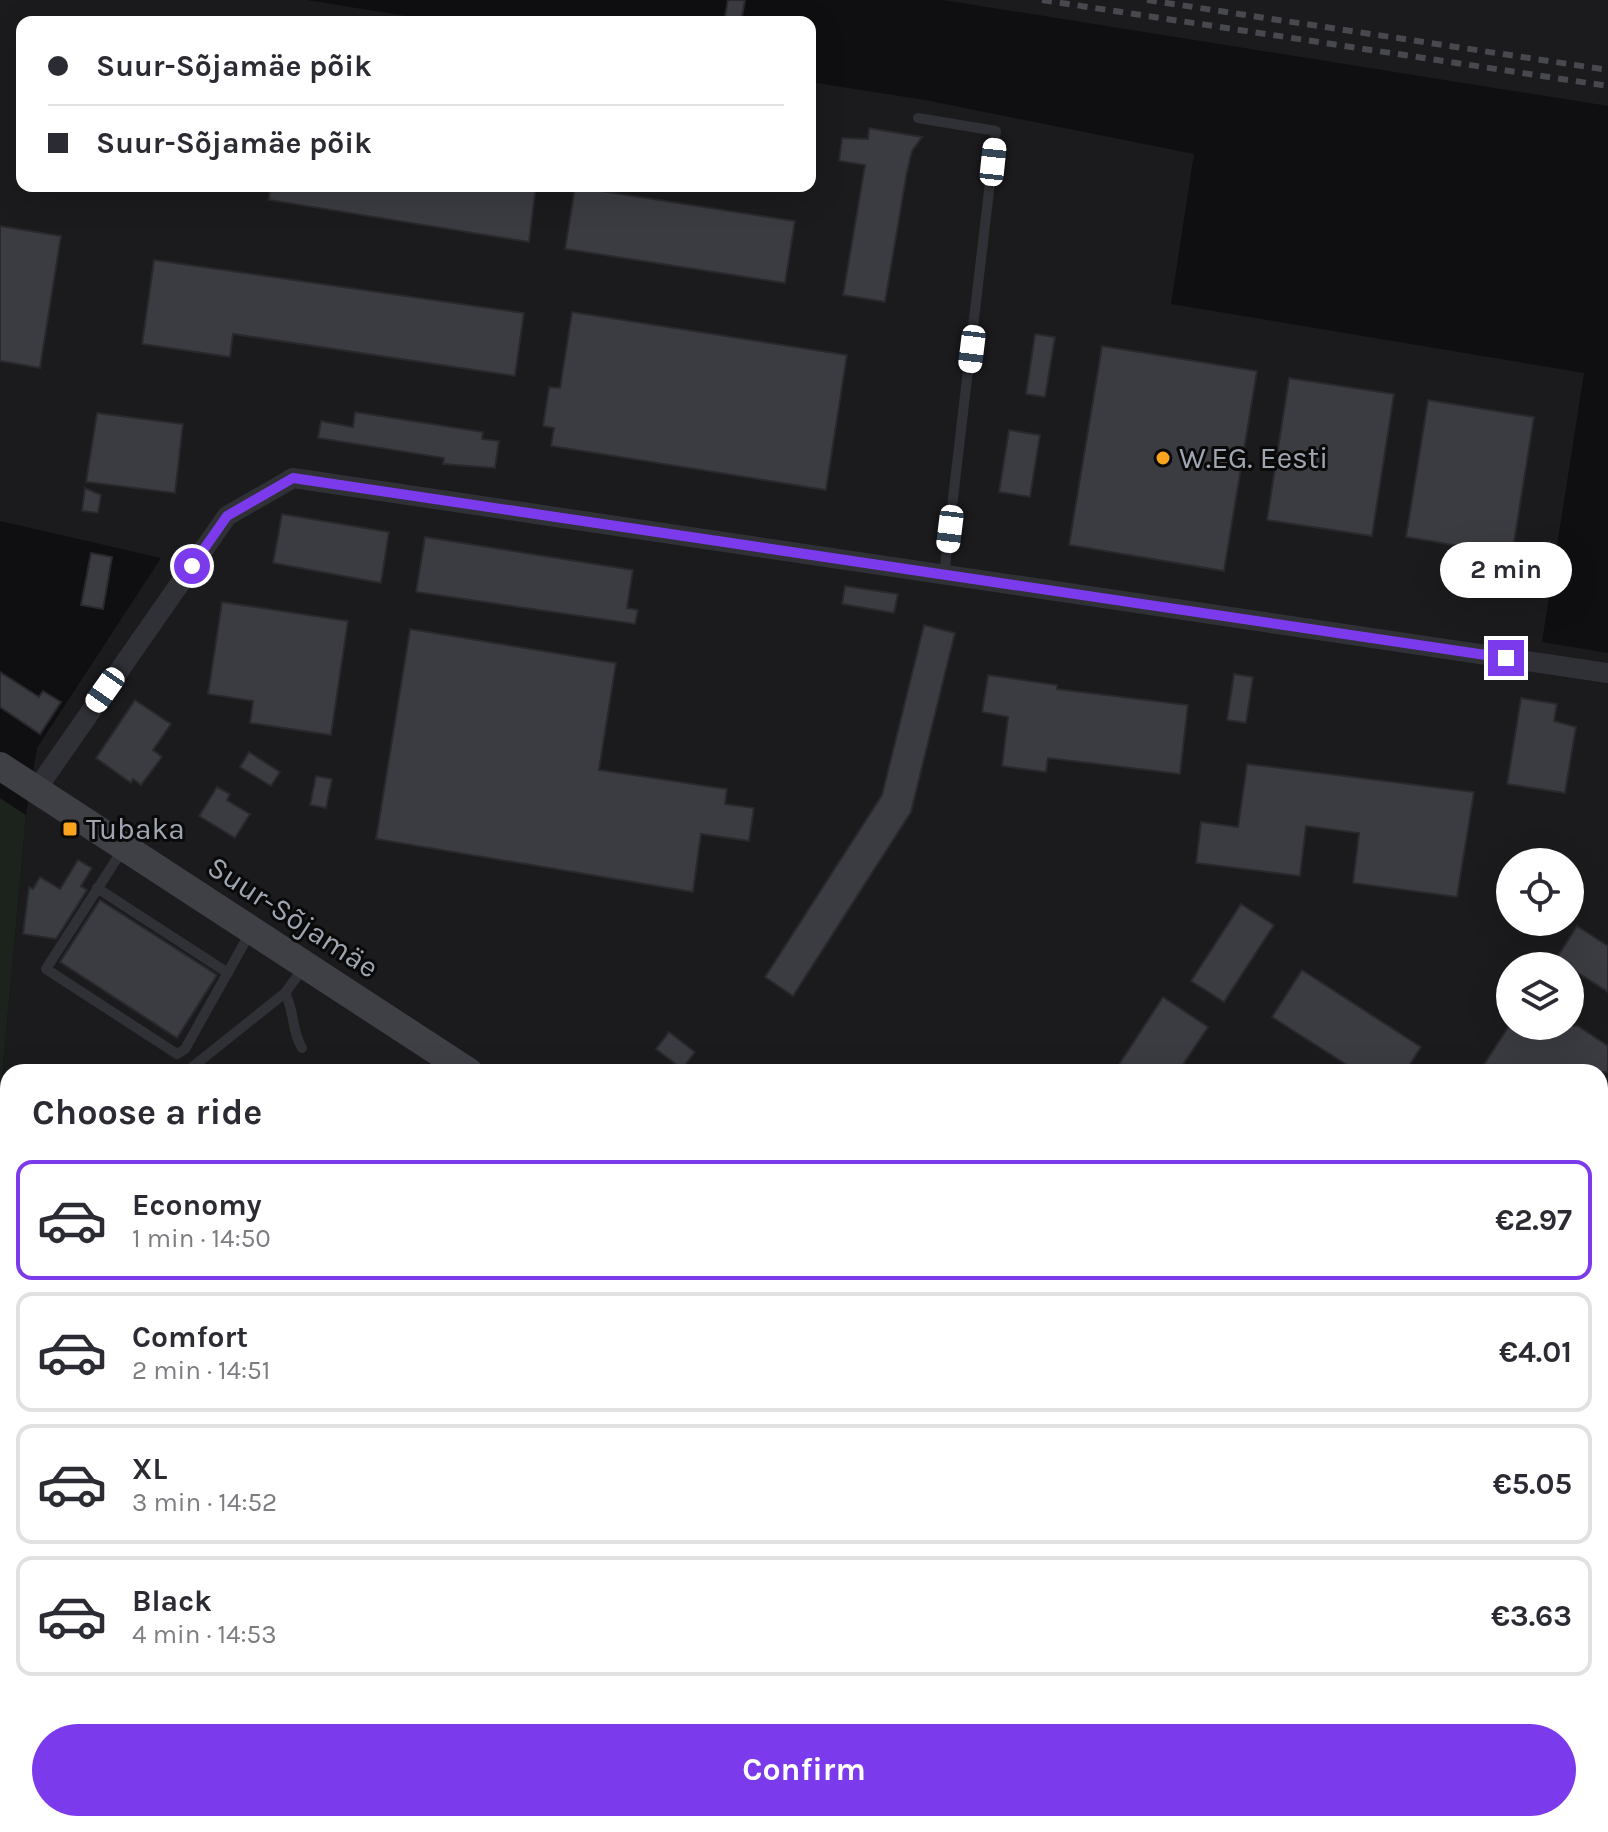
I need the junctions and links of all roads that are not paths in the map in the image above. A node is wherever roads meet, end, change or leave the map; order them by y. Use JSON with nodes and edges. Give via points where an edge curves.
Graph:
{"nodes":[{"id":1,"x":918,"y":118,"type":"dead end"},
{"id":2,"x":944,"y":575,"type":"junction"},
{"id":3,"x":1608,"y":673,"type":"edge"},
{"id":4,"x":0,"y":766,"type":"edge"},
{"id":5,"x":36,"y":790,"type":"junction"},
{"id":6,"x":124,"y":847,"type":"junction"},
{"id":7,"x":97,"y":888,"type":"junction"},
{"id":8,"x":251,"y":931,"type":"junction"},
{"id":9,"x":306,"y":965,"type":"junction"},
{"id":10,"x":228,"y":973,"type":"junction"},
{"id":11,"x":285,"y":993,"type":"junction"},
{"id":12,"x":302,"y":1048,"type":"dead end"},
{"id":13,"x":196,"y":1064,"type":"edge"},
{"id":14,"x":448,"y":1064,"type":"edge"}],
"edges":[{"from":1,"to":2,"type":"lane","via":[[996,131]]},
{"from":2,"to":3,"type":"street"},
{"from":2,"to":5,"type":"street","via":[[293,478],[227,516]]},
{"from":4,"to":5,"type":"main road","name":"Suur-Sõjamäe"},
{"from":5,"to":6,"type":"main road","name":"Suur-Sõjamäe"},
{"from":6,"to":7,"type":"lane"},
{"from":6,"to":8,"type":"main road","name":"Suur-Sõjamäe"},
{"from":7,"to":10,"type":"lane"},
{"from":7,"to":10,"type":"lane","via":[[46,969],[177,1054],[185,1049]]},
{"from":8,"to":9,"type":"main road","name":"Suur-Sõjamäe"},
{"from":8,"to":10,"type":"lane"},
{"from":9,"to":11,"type":"lane"},
{"from":9,"to":14,"type":"main road","name":"Suur-Sõjamäe"},
{"from":11,"to":12,"type":"lane","via":[[293,1009],[293,1033]]},
{"from":11,"to":13,"type":"lane"}]}
